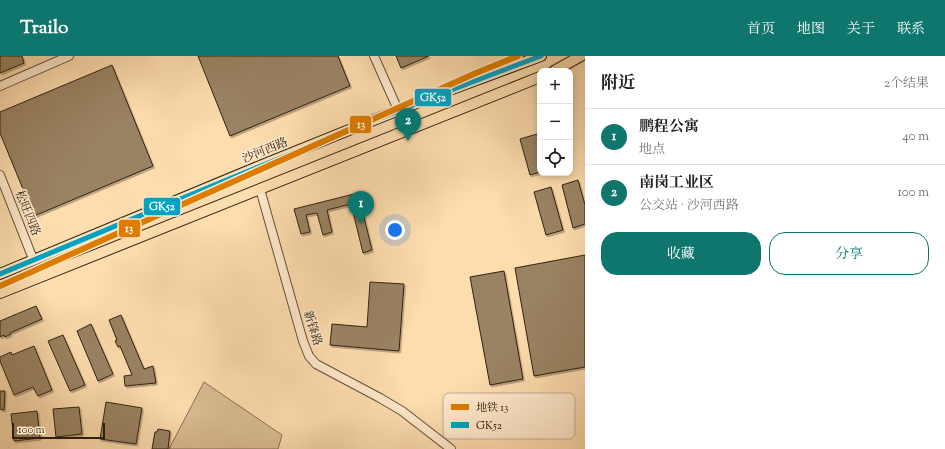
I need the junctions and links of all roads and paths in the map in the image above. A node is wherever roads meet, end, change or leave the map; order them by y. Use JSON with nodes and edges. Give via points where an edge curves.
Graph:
{"nodes":[{"id":1,"x":69,"y":56,"type":"edge"},
{"id":2,"x":374,"y":56,"type":"edge"},
{"id":3,"x":541,"y":56,"type":"edge"},
{"id":4,"x":576,"y":58,"type":"edge"},
{"id":5,"x":559,"y":68,"type":"edge"},
{"id":6,"x":537,"y":78,"type":"edge"},
{"id":7,"x":0,"y":86,"type":"edge"},
{"id":8,"x":398,"y":110,"type":"junction"},
{"id":9,"x":0,"y":175,"type":"edge"},
{"id":10,"x":260,"y":189,"type":"junction"},
{"id":11,"x":34,"y":259,"type":"junction"},
{"id":12,"x":0,"y":274,"type":"edge"},
{"id":13,"x":0,"y":293,"type":"edge"},
{"id":14,"x":451,"y":449,"type":"edge"}],
"edges":[{"from":1,"to":7,"type":"street"},
{"from":2,"to":8,"type":"street"},
{"from":3,"to":8,"type":"main road","name":"沙河西路"},
{"from":4,"to":5,"type":"main road"},
{"from":6,"to":10,"type":"main road"},
{"from":8,"to":11,"type":"main road","name":"沙河西路"},
{"from":9,"to":11,"type":"street","name":"松旺四路"},
{"from":10,"to":13,"type":"main road"},
{"from":10,"to":14,"type":"street","name":"新锋路","via":[[309,356],[316,364],[402,412]]},
{"from":11,"to":12,"type":"main road","name":"沙河西路"}]}
